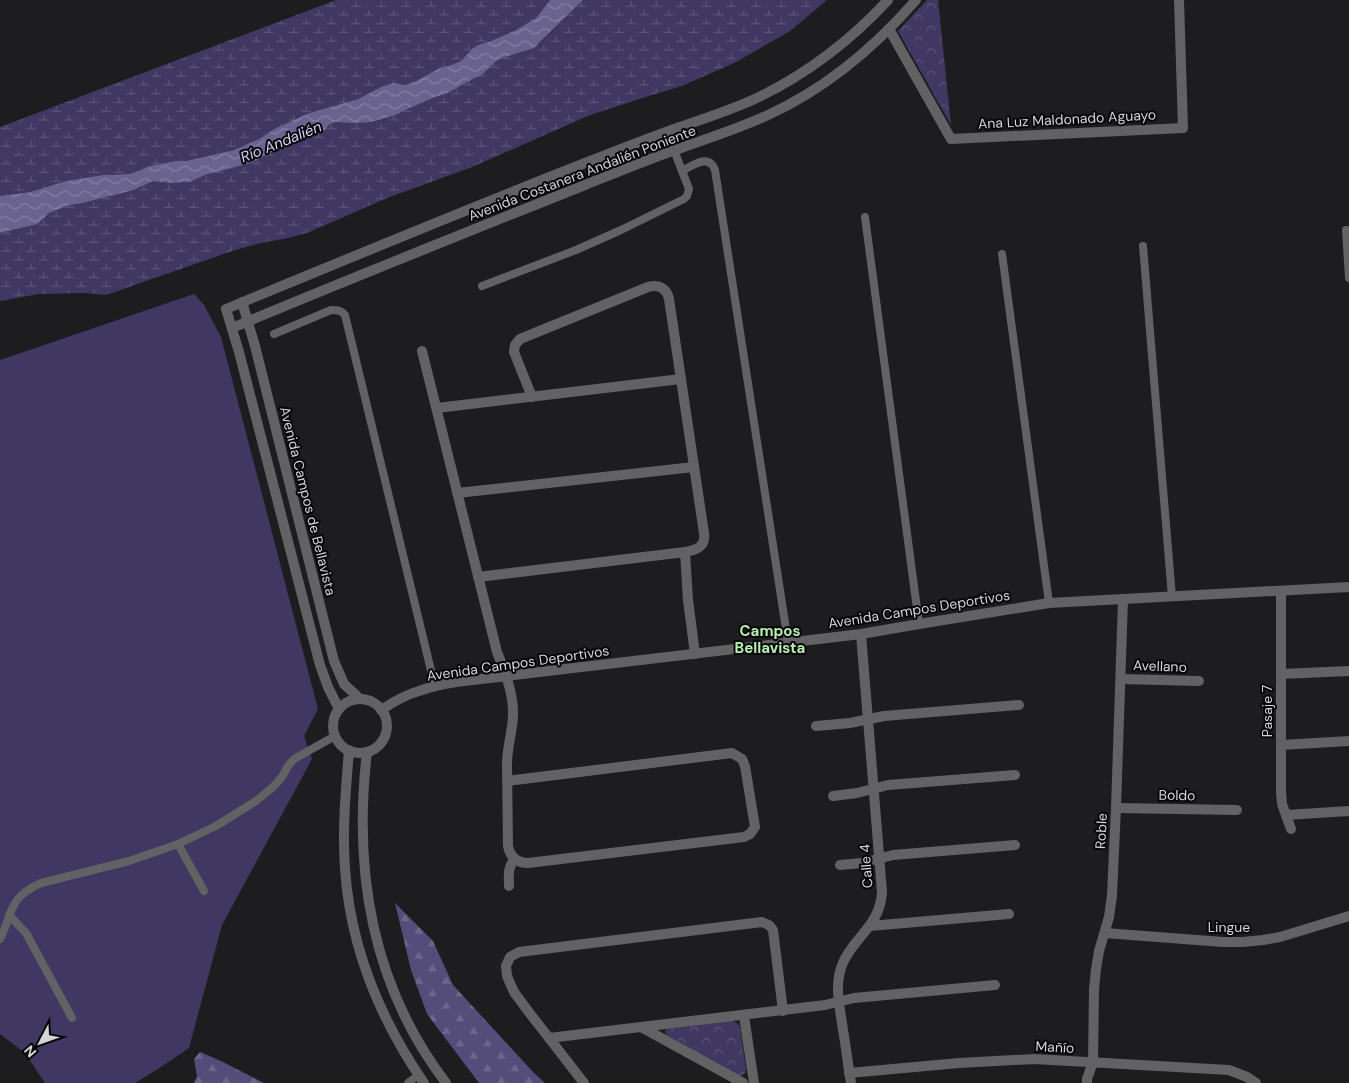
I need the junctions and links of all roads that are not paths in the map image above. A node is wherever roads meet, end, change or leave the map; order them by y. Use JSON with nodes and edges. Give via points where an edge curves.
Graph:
{"nodes":[{"id":1,"x":888,"y":0,"type":"edge"},
{"id":2,"x":916,"y":0,"type":"edge"},
{"id":3,"x":1179,"y":0,"type":"edge"},
{"id":4,"x":889,"y":29,"type":"junction"},
{"id":5,"x":674,"y":150,"type":"junction"},
{"id":6,"x":682,"y":171,"type":"junction"},
{"id":7,"x":865,"y":217,"type":"dead end"},
{"id":8,"x":1346,"y":230,"type":"dead end"},
{"id":9,"x":1143,"y":246,"type":"dead end"},
{"id":10,"x":1002,"y":254,"type":"dead end"},
{"id":11,"x":1349,"y":278,"type":"edge"},
{"id":12,"x":482,"y":286,"type":"dead end"},
{"id":13,"x":242,"y":302,"type":"junction"},
{"id":14,"x":226,"y":309,"type":"joint"},
{"id":15,"x":248,"y":321,"type":"junction"},
{"id":16,"x":232,"y":328,"type":"junction"},
{"id":17,"x":274,"y":334,"type":"dead end"},
{"id":18,"x":422,"y":351,"type":"dead end"},
{"id":19,"x":681,"y":379,"type":"junction"},
{"id":20,"x":532,"y":397,"type":"junction"},
{"id":21,"x":436,"y":408,"type":"junction"},
{"id":22,"x":694,"y":467,"type":"junction"},
{"id":23,"x":457,"y":493,"type":"junction"},
{"id":24,"x":685,"y":552,"type":"junction"},
{"id":25,"x":478,"y":577,"type":"junction"},
{"id":26,"x":1349,"y":587,"type":"edge"},
{"id":27,"x":1281,"y":591,"type":"junction"},
{"id":28,"x":1172,"y":597,"type":"junction"},
{"id":29,"x":1123,"y":599,"type":"junction"},
{"id":30,"x":1049,"y":603,"type":"junction"},
{"id":31,"x":919,"y":624,"type":"junction"},
{"id":32,"x":862,"y":634,"type":"junction"},
{"id":33,"x":788,"y":642,"type":"junction"},
{"id":34,"x":694,"y":654,"type":"junction"},
{"id":35,"x":1349,"y":671,"type":"edge"},
{"id":36,"x":1281,"y":674,"type":"junction"},
{"id":37,"x":506,"y":676,"type":"junction"},
{"id":38,"x":1121,"y":679,"type":"junction"},
{"id":39,"x":1199,"y":681,"type":"dead end"},
{"id":40,"x":435,"y":687,"type":"junction"},
{"id":41,"x":360,"y":699,"type":"junction"},
{"id":42,"x":1019,"y":706,"type":"dead end"},
{"id":43,"x":339,"y":709,"type":"junction"},
{"id":44,"x":381,"y":710,"type":"junction"},
{"id":45,"x":868,"y":719,"type":"junction"},
{"id":46,"x":816,"y":726,"type":"dead end"},
{"id":47,"x":335,"y":736,"type":"junction"},
{"id":48,"x":1349,"y":741,"type":"edge"},
{"id":49,"x":1281,"y":745,"type":"junction"},
{"id":50,"x":349,"y":750,"type":"junction"},
{"id":51,"x":368,"y":752,"type":"junction"},
{"id":52,"x":1015,"y":775,"type":"dead end"},
{"id":53,"x":508,"y":781,"type":"junction"},
{"id":54,"x":874,"y":789,"type":"junction"},
{"id":55,"x":833,"y":796,"type":"dead end"},
{"id":56,"x":1116,"y":808,"type":"junction"},
{"id":57,"x":1237,"y":810,"type":"dead end"},
{"id":58,"x":1349,"y":811,"type":"edge"},
{"id":59,"x":1286,"y":815,"type":"junction"},
{"id":60,"x":1291,"y":829,"type":"dead end"},
{"id":61,"x":178,"y":844,"type":"junction"},
{"id":62,"x":1015,"y":845,"type":"dead end"},
{"id":63,"x":880,"y":858,"type":"junction"},
{"id":64,"x":514,"y":859,"type":"junction"},
{"id":65,"x":840,"y":865,"type":"dead end"},
{"id":66,"x":509,"y":886,"type":"dead end"},
{"id":67,"x":204,"y":891,"type":"dead end"},
{"id":68,"x":1009,"y":914,"type":"dead end"},
{"id":69,"x":9,"y":915,"type":"junction"},
{"id":70,"x":1349,"y":916,"type":"edge"},
{"id":71,"x":870,"y":926,"type":"junction"},
{"id":72,"x":1105,"y":934,"type":"junction"},
{"id":73,"x":0,"y":939,"type":"edge"},
{"id":74,"x":995,"y":985,"type":"dead end"},
{"id":75,"x":839,"y":1002,"type":"junction"},
{"id":76,"x":783,"y":1011,"type":"junction"},
{"id":77,"x":744,"y":1016,"type":"junction"},
{"id":78,"x":72,"y":1018,"type":"dead end"},
{"id":79,"x":643,"y":1028,"type":"junction"},
{"id":80,"x":549,"y":1038,"type":"junction"},
{"id":81,"x":1093,"y":1062,"type":"junction"},
{"id":82,"x":850,"y":1078,"type":"edge"},
{"id":83,"x":421,"y":1079,"type":"edge"},
{"id":84,"x":408,"y":1083,"type":"edge"},
{"id":85,"x":446,"y":1083,"type":"edge"},
{"id":86,"x":584,"y":1083,"type":"edge"},
{"id":87,"x":743,"y":1083,"type":"edge"},
{"id":88,"x":754,"y":1083,"type":"edge"},
{"id":89,"x":1087,"y":1083,"type":"edge"},
{"id":90,"x":1256,"y":1083,"type":"edge"}],
"edges":[{"from":1,"to":13,"type":"street","name":"Avenida Costanera Andalién Poniente","via":[[829,54],[757,98],[575,167]]},
{"from":2,"to":4,"type":"street","name":"Avenida Costanera Andalién Poniente"},
{"from":3,"to":4,"type":"street","name":"Ana Luz Maldonado Aguayo","via":[[1183,128],[951,139]]},
{"from":4,"to":5,"type":"street","name":"Avenida Costanera Andalién Poniente","via":[[840,72],[793,102],[744,126]]},
{"from":5,"to":6,"type":"lane"},
{"from":5,"to":15,"type":"street","name":"Avenida Costanera Andalién Poniente"},
{"from":6,"to":12,"type":"lane","via":[[688,189],[687,196],[679,202],[576,250]]},
{"from":6,"to":33,"type":"lane","via":[[703,161],[710,162],[715,170]]},
{"from":7,"to":31,"type":"lane"},
{"from":8,"to":11,"type":"lane"},
{"from":9,"to":28,"type":"lane"},
{"from":10,"to":30,"type":"lane"},
{"from":13,"to":14,"type":"street","name":"Avenida Costanera Andalién Poniente"},
{"from":13,"to":15,"type":"street","name":"Avenida Campos de Bellavista"},
{"from":14,"to":16,"type":"street","name":"Avenida Campos de Bellavista"},
{"from":15,"to":16,"type":"street","name":"Avenida Costanera Andalién Poniente"},
{"from":15,"to":41,"type":"street","name":"Avenida Campos de Bellavista","via":[[334,661],[344,684]]},
{"from":16,"to":43,"type":"street","name":"Avenida Campos de Bellavista","via":[[320,666]]},
{"from":17,"to":40,"type":"lane","via":[[330,310],[338,310],[345,315]]},
{"from":18,"to":21,"type":"street"},
{"from":19,"to":20,"type":"street"},
{"from":19,"to":20,"type":"street","via":[[668,294],[662,287],[652,286],[517,342],[514,352]]},
{"from":19,"to":22,"type":"street"},
{"from":20,"to":21,"type":"street"},
{"from":21,"to":23,"type":"street"},
{"from":22,"to":23,"type":"street"},
{"from":22,"to":24,"type":"street","via":[[705,537],[700,548]]},
{"from":23,"to":25,"type":"street"},
{"from":24,"to":25,"type":"street"},
{"from":24,"to":34,"type":"street"},
{"from":25,"to":37,"type":"street"},
{"from":26,"to":27,"type":"street","name":"Avenida Campos Deportivos"},
{"from":27,"to":28,"type":"street","name":"Avenida Campos Deportivos"},
{"from":27,"to":36,"type":"street","name":"Pasaje 7"},
{"from":28,"to":29,"type":"street","name":"Avenida Campos Deportivos"},
{"from":29,"to":30,"type":"street","name":"Avenida Campos Deportivos"},
{"from":29,"to":38,"type":"street","name":"Roble"},
{"from":30,"to":31,"type":"street","name":"Avenida Campos Deportivos"},
{"from":31,"to":32,"type":"street","name":"Avenida Campos Deportivos"},
{"from":32,"to":33,"type":"street","name":"Avenida Campos Deportivos"},
{"from":32,"to":45,"type":"street","name":"Calle 4"},
{"from":33,"to":34,"type":"street","name":"Avenida Campos Deportivos"},
{"from":34,"to":37,"type":"street","name":"Avenida Campos Deportivos"},
{"from":35,"to":36,"type":"street"},
{"from":36,"to":49,"type":"street","name":"Pasaje 7"},
{"from":37,"to":40,"type":"street","name":"Avenida Campos Deportivos"},
{"from":37,"to":53,"type":"street","via":[[513,703],[507,753]]},
{"from":38,"to":39,"type":"street","name":"Avellano"},
{"from":38,"to":56,"type":"street","name":"Roble"},
{"from":40,"to":44,"type":"street","name":"Avenida Campos Deportivos","via":[[396,700]]},
{"from":41,"to":43,"type":"street"},
{"from":41,"to":44,"type":"street","via":[[372,702]]},
{"from":42,"to":45,"type":"street"},
{"from":43,"to":47,"type":"street","via":[[333,722]]},
{"from":44,"to":51,"type":"street","via":[[386,722],[385,735],[378,746]]},
{"from":45,"to":46,"type":"street"},
{"from":45,"to":54,"type":"street","name":"Calle 4"},
{"from":47,"to":50,"type":"street"},
{"from":47,"to":61,"type":"lane","via":[[294,759],[278,782],[256,801],[216,826]]},
{"from":48,"to":49,"type":"street"},
{"from":49,"to":59,"type":"street","name":"Pasaje 7","via":[[1281,792]]},
{"from":50,"to":51,"type":"street"},
{"from":50,"to":83,"type":"street","via":[[344,848],[353,926],[382,1012]]},
{"from":51,"to":85,"type":"street","via":[[362,830],[372,921],[400,1006]]},
{"from":52,"to":54,"type":"street","via":[[888,785]]},
{"from":53,"to":64,"type":"street","via":[[508,846]]},
{"from":53,"to":64,"type":"street","via":[[732,753],[746,766],[755,822],[753,832],[744,837],[528,863]]},
{"from":54,"to":55,"type":"street"},
{"from":54,"to":63,"type":"street","name":"Calle 4"},
{"from":56,"to":57,"type":"street","name":"Boldo"},
{"from":56,"to":72,"type":"street","name":"Roble","via":[[1112,895]]},
{"from":58,"to":59,"type":"street"},
{"from":59,"to":60,"type":"street","name":"Pasaje 7"},
{"from":61,"to":67,"type":"lane"},
{"from":61,"to":69,"type":"lane","via":[[129,861],[41,883],[23,893]]},
{"from":62,"to":63,"type":"street"},
{"from":63,"to":65,"type":"street"},
{"from":63,"to":71,"type":"street","name":"Calle 4","via":[[882,900]]},
{"from":64,"to":66,"type":"street","via":[[509,869]]},
{"from":68,"to":71,"type":"street"},
{"from":69,"to":73,"type":"lane"},
{"from":69,"to":78,"type":"lane","via":[[26,933]]},
{"from":70,"to":72,"type":"street","name":"Lingue","via":[[1280,937],[1243,942]]},
{"from":71,"to":75,"type":"street","name":"Calle 4","via":[[843,963],[838,982]]},
{"from":72,"to":81,"type":"street","name":"Roble","via":[[1099,951],[1094,990]]},
{"from":74,"to":75,"type":"street"},
{"from":75,"to":76,"type":"street"},
{"from":75,"to":82,"type":"street","name":"Calle 4"},
{"from":76,"to":77,"type":"street"},
{"from":76,"to":80,"type":"street","via":[[773,930],[759,922],[514,954],[506,966],[507,976],[514,992]]},
{"from":77,"to":79,"type":"street"},
{"from":77,"to":88,"type":"street"},
{"from":79,"to":80,"type":"street"},
{"from":79,"to":87,"type":"street"},
{"from":80,"to":86,"type":"street"},
{"from":81,"to":82,"type":"street","name":"Mañío","via":[[1002,1060]]},
{"from":81,"to":89,"type":"street","name":"Roble"},
{"from":81,"to":90,"type":"street","name":"Mañío","via":[[1229,1070]]},
{"from":83,"to":84,"type":"lane"}]}
